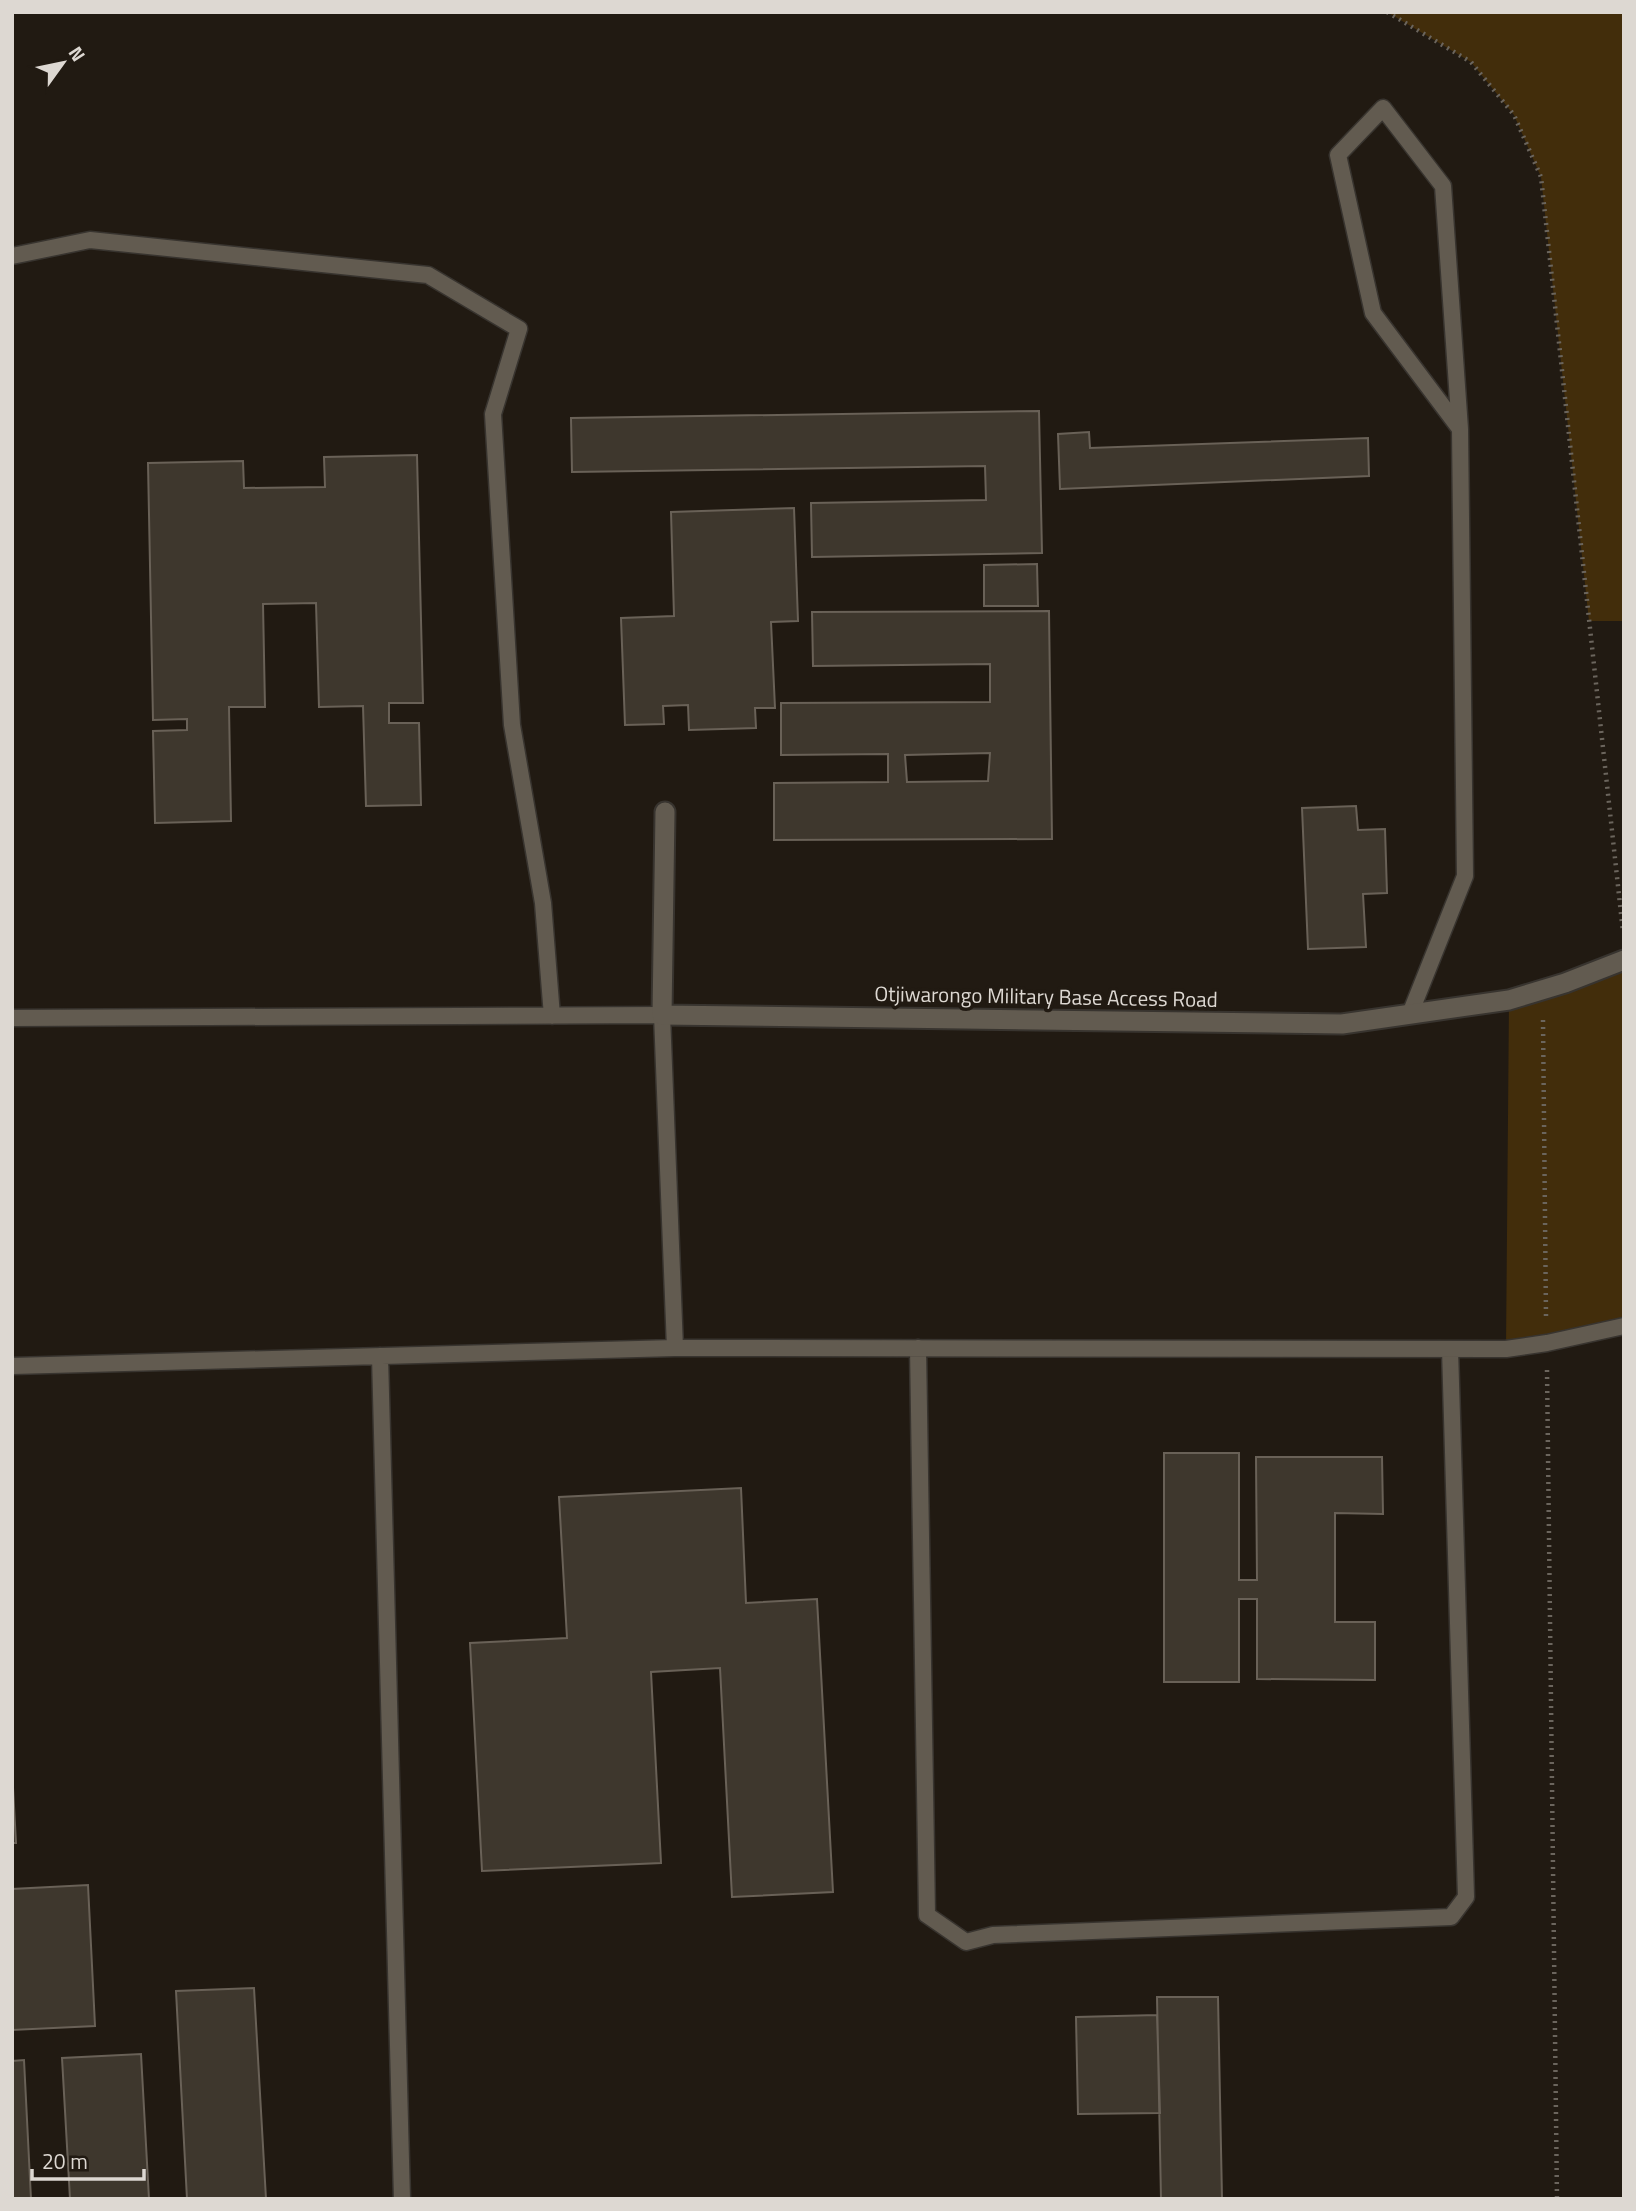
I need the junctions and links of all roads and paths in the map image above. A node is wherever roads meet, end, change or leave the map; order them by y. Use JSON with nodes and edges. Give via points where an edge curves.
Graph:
{"nodes":[{"id":1,"x":1387,"y":12,"type":"edge"},
{"id":2,"x":12,"y":256,"type":"edge"},
{"id":3,"x":1460,"y":429,"type":"junction"},
{"id":4,"x":665,"y":811,"type":"dead end"},
{"id":5,"x":1624,"y":936,"type":"edge"},
{"id":6,"x":1624,"y":960,"type":"edge"},
{"id":7,"x":1543,"y":990,"type":"junction"},
{"id":8,"x":1410,"y":1014,"type":"junction"},
{"id":9,"x":662,"y":1015,"type":"junction"},
{"id":10,"x":552,"y":1016,"type":"junction"},
{"id":11,"x":12,"y":1018,"type":"edge"},
{"id":12,"x":1624,"y":1326,"type":"edge"},
{"id":13,"x":1547,"y":1343,"type":"junction"},
{"id":14,"x":675,"y":1348,"type":"junction"},
{"id":15,"x":918,"y":1348,"type":"junction"},
{"id":16,"x":1450,"y":1349,"type":"junction"},
{"id":17,"x":380,"y":1356,"type":"junction"},
{"id":18,"x":12,"y":1366,"type":"edge"},
{"id":19,"x":401,"y":2199,"type":"edge"},
{"id":20,"x":1557,"y":2199,"type":"edge"}],
"edges":[{"from":1,"to":5,"type":"path","via":[[1471,62],[1514,115],[1541,177]]},
{"from":2,"to":10,"type":"lane","via":[[90,240],[428,275],[519,329],[493,414],[512,725],[543,903]]},
{"from":3,"to":3,"type":"lane","via":[[1443,186],[1383,108],[1338,155],[1373,313]]},
{"from":3,"to":8,"type":"lane","via":[[1465,876]]},
{"from":4,"to":9,"type":"street"},
{"from":6,"to":7,"type":"street","name":"Otjiwarongo Military Base Access Road"},
{"from":7,"to":8,"type":"street","name":"Otjiwarongo Military Base Access Road","via":[[1509,1000]]},
{"from":7,"to":13,"type":"path"},
{"from":8,"to":9,"type":"street","name":"Otjiwarongo Military Base Access Road","via":[[1342,1024]]},
{"from":9,"to":10,"type":"lane"},
{"from":9,"to":14,"type":"lane"},
{"from":10,"to":11,"type":"lane"},
{"from":12,"to":13,"type":"lane"},
{"from":13,"to":16,"type":"lane"},
{"from":13,"to":20,"type":"path"},
{"from":14,"to":15,"type":"lane"},
{"from":14,"to":17,"type":"lane"},
{"from":15,"to":16,"type":"lane"},
{"from":15,"to":16,"type":"lane","via":[[927,1915],[966,1942],[993,1935],[1451,1917],[1466,1897]]},
{"from":17,"to":18,"type":"lane"},
{"from":17,"to":19,"type":"lane"}]}
